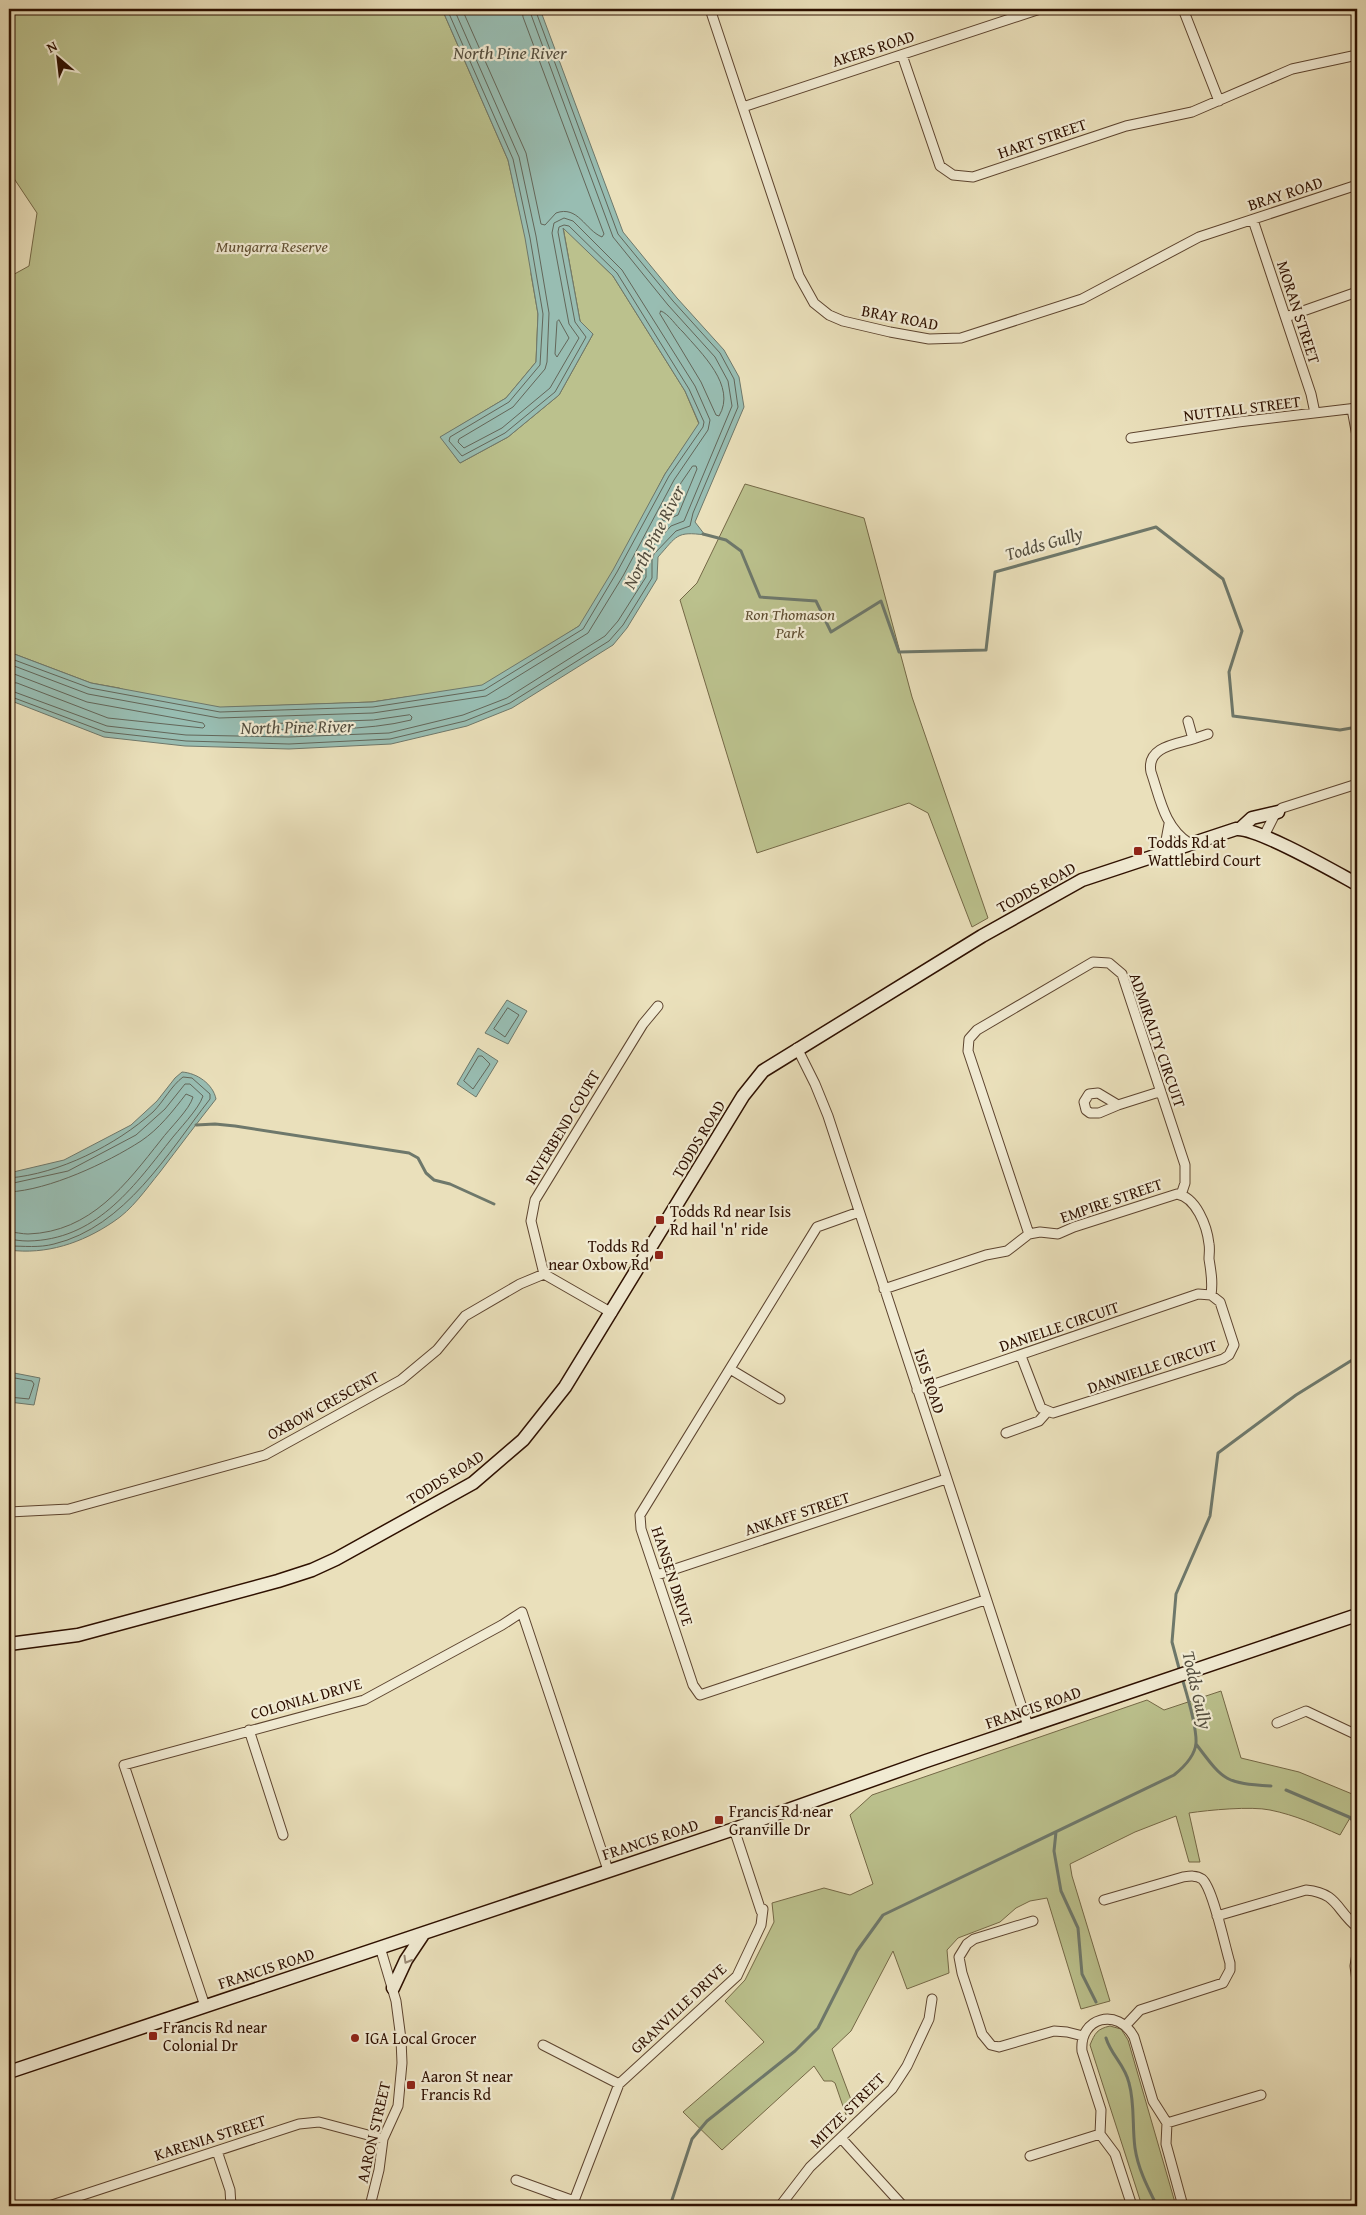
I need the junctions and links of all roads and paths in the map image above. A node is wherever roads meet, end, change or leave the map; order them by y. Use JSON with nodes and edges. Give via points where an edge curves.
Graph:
{"nodes":[{"id":1,"x":710,"y":9,"type":"edge"},
{"id":2,"x":1040,"y":9,"type":"edge"},
{"id":3,"x":1183,"y":9,"type":"edge"},
{"id":4,"x":902,"y":54,"type":"junction"},
{"id":5,"x":1357,"y":54,"type":"edge"},
{"id":6,"x":1219,"y":101,"type":"junction"},
{"id":7,"x":743,"y":107,"type":"junction"},
{"id":8,"x":1357,"y":185,"type":"edge"},
{"id":9,"x":1253,"y":220,"type":"junction"},
{"id":10,"x":1357,"y":292,"type":"edge"},
{"id":11,"x":1286,"y":317,"type":"junction"},
{"id":12,"x":1355,"y":409,"type":"edge"},
{"id":13,"x":1315,"y":413,"type":"junction"},
{"id":14,"x":1357,"y":436,"type":"edge"},
{"id":15,"x":1131,"y":438,"type":"dead end"},
{"id":16,"x":1188,"y":721,"type":"dead end"},
{"id":17,"x":1208,"y":734,"type":"dead end"},
{"id":18,"x":1193,"y":739,"type":"junction"},
{"id":19,"x":1357,"y":784,"type":"edge"},
{"id":20,"x":1278,"y":812,"type":"junction"},
{"id":21,"x":1169,"y":824,"type":"junction"},
{"id":22,"x":1240,"y":828,"type":"junction"},
{"id":23,"x":1264,"y":836,"type":"junction"},
{"id":24,"x":1189,"y":843,"type":"junction"},
{"id":25,"x":1164,"y":851,"type":"junction"},
{"id":26,"x":1357,"y":884,"type":"edge"},
{"id":27,"x":658,"y":1006,"type":"dead end"},
{"id":28,"x":797,"y":1048,"type":"junction"},
{"id":29,"x":1159,"y":1092,"type":"junction"},
{"id":30,"x":1118,"y":1104,"type":"dead end"},
{"id":31,"x":1181,"y":1195,"type":"junction"},
{"id":32,"x":859,"y":1212,"type":"junction"},
{"id":33,"x":1029,"y":1234,"type":"junction"},
{"id":34,"x":544,"y":1274,"type":"junction"},
{"id":35,"x":884,"y":1289,"type":"junction"},
{"id":36,"x":1211,"y":1294,"type":"junction"},
{"id":37,"x":612,"y":1313,"type":"junction"},
{"id":38,"x":1021,"y":1356,"type":"junction"},
{"id":39,"x":730,"y":1369,"type":"junction"},
{"id":40,"x":917,"y":1390,"type":"junction"},
{"id":41,"x":780,"y":1399,"type":"dead end"},
{"id":42,"x":1047,"y":1412,"type":"junction"},
{"id":43,"x":1006,"y":1433,"type":"dead end"},
{"id":44,"x":946,"y":1479,"type":"junction"},
{"id":45,"x":9,"y":1512,"type":"edge"},
{"id":46,"x":656,"y":1575,"type":"junction"},
{"id":47,"x":986,"y":1600,"type":"junction"},
{"id":48,"x":1357,"y":1615,"type":"edge"},
{"id":49,"x":9,"y":1644,"type":"edge"},
{"id":50,"x":1277,"y":1723,"type":"dead end"},
{"id":51,"x":1028,"y":1726,"type":"junction"},
{"id":52,"x":249,"y":1730,"type":"junction"},
{"id":53,"x":1357,"y":1735,"type":"edge"},
{"id":54,"x":734,"y":1829,"type":"junction"},
{"id":55,"x":283,"y":1835,"type":"dead end"},
{"id":56,"x":608,"y":1870,"type":"junction"},
{"id":57,"x":1104,"y":1900,"type":"dead end"},
{"id":58,"x":1216,"y":1916,"type":"junction"},
{"id":59,"x":1033,"y":1921,"type":"dead end"},
{"id":60,"x":1357,"y":1927,"type":"edge"},
{"id":61,"x":424,"y":1933,"type":"junction"},
{"id":62,"x":380,"y":1947,"type":"junction"},
{"id":63,"x":1357,"y":1954,"type":"edge"},
{"id":64,"x":1357,"y":1981,"type":"edge"},
{"id":65,"x":393,"y":1988,"type":"junction"},
{"id":66,"x":932,"y":1999,"type":"dead end"},
{"id":67,"x":205,"y":2006,"type":"junction"},
{"id":68,"x":1126,"y":2025,"type":"junction"},
{"id":69,"x":1083,"y":2036,"type":"junction"},
{"id":70,"x":543,"y":2045,"type":"dead end"},
{"id":71,"x":9,"y":2072,"type":"edge"},
{"id":72,"x":619,"y":2084,"type":"junction"},
{"id":73,"x":1261,"y":2095,"type":"dead end"},
{"id":74,"x":1167,"y":2123,"type":"junction"},
{"id":75,"x":1100,"y":2134,"type":"junction"},
{"id":76,"x":840,"y":2138,"type":"junction"},
{"id":77,"x":383,"y":2140,"type":"junction"},
{"id":78,"x":217,"y":2151,"type":"junction"},
{"id":79,"x":1030,"y":2156,"type":"dead end"},
{"id":80,"x":516,"y":2180,"type":"dead end"},
{"id":81,"x":573,"y":2204,"type":"edge"},
{"id":82,"x":49,"y":2206,"type":"edge"},
{"id":83,"x":231,"y":2206,"type":"edge"},
{"id":84,"x":370,"y":2206,"type":"edge"},
{"id":85,"x":780,"y":2206,"type":"edge"},
{"id":86,"x":903,"y":2206,"type":"edge"},
{"id":87,"x":1132,"y":2206,"type":"edge"},
{"id":88,"x":1183,"y":2206,"type":"edge"}],
"edges":[{"from":1,"to":7,"type":"street","name":"BRAY ROAD"},
{"from":2,"to":4,"type":"street","name":"AKERS ROAD"},
{"from":3,"to":6,"type":"street"},
{"from":4,"to":6,"type":"street","name":"HART STREET","via":[[940,166],[953,176],[973,177],[1126,126],[1185,114]]},
{"from":4,"to":7,"type":"street","name":"AKERS ROAD"},
{"from":5,"to":6,"type":"street","name":"HART STREET","via":[[1292,68]]},
{"from":7,"to":9,"type":"street","name":"BRAY ROAD","via":[[804,288],[814,303],[829,315],[890,332],[929,339],[961,338],[1082,299],[1199,237]]},
{"from":8,"to":9,"type":"street","name":"BRAY ROAD"},
{"from":9,"to":11,"type":"street","name":"MORAN STREET"},
{"from":10,"to":11,"type":"street"},
{"from":11,"to":13,"type":"street","name":"MORAN STREET"},
{"from":12,"to":13,"type":"street","name":"NUTTALL STREET"},
{"from":12,"to":14,"type":"street"},
{"from":13,"to":15,"type":"street","name":"NUTTALL STREET"},
{"from":16,"to":18,"type":"street"},
{"from":17,"to":18,"type":"street"},
{"from":18,"to":21,"type":"street","via":[[1160,750],[1151,760],[1151,772]]},
{"from":19,"to":20,"type":"street"},
{"from":20,"to":22,"type":"street","name":"TODDS ROAD","via":[[1252,818]]},
{"from":20,"to":23,"type":"street"},
{"from":21,"to":24,"type":"street"},
{"from":21,"to":25,"type":"street"},
{"from":22,"to":23,"type":"street"},
{"from":22,"to":24,"type":"street","name":"TODDS ROAD"},
{"from":23,"to":26,"type":"street"},
{"from":24,"to":25,"type":"street","name":"TODDS ROAD"},
{"from":25,"to":28,"type":"street","name":"TODDS ROAD","via":[[1091,876],[1068,888]]},
{"from":27,"to":34,"type":"street","name":"RIVERBEND COURT","via":[[642,1024],[535,1200],[530,1221]]},
{"from":28,"to":32,"type":"street","name":"ISIS ROAD","via":[[828,1116]]},
{"from":28,"to":37,"type":"street","name":"TODDS ROAD","via":[[762,1071],[753,1081]]},
{"from":29,"to":30,"type":"street"},
{"from":29,"to":31,"type":"street","name":"ADMIRALTY CIRCUIT","via":[[1185,1165]]},
{"from":29,"to":33,"type":"street","name":"ADMIRALTY CIRCUIT","via":[[1122,974],[1110,963],[1093,962],[973,1034],[968,1051]]},
{"from":31,"to":33,"type":"street","name":"EMPIRE STREET","via":[[1172,1194],[1058,1234]]},
{"from":31,"to":36,"type":"street","via":[[1196,1206],[1208,1240]]},
{"from":32,"to":35,"type":"street","name":"ISIS ROAD"},
{"from":32,"to":39,"type":"street","name":"HANSEN DRIVE","via":[[817,1227]]},
{"from":33,"to":35,"type":"street","via":[[1007,1251]]},
{"from":34,"to":37,"type":"street"},
{"from":34,"to":45,"type":"street","name":"OXBOW CRESCENT","via":[[465,1316],[436,1350],[401,1380],[265,1455],[69,1509]]},
{"from":35,"to":40,"type":"street","name":"ISIS ROAD"},
{"from":36,"to":38,"type":"street","name":"DANIELLE CIRCUIT","via":[[1198,1294]]},
{"from":36,"to":42,"type":"street","name":"DANNIELLE CIRCUIT","via":[[1220,1302],[1234,1338],[1229,1355],[1060,1413]]},
{"from":37,"to":49,"type":"street","name":"TODDS ROAD","via":[[565,1387],[523,1440],[473,1483],[440,1502],[336,1559],[278,1581],[78,1635]]},
{"from":38,"to":40,"type":"street","name":"DANIELLE CIRCUIT"},
{"from":38,"to":42,"type":"street","via":[[1038,1402]]},
{"from":39,"to":41,"type":"street"},
{"from":39,"to":46,"type":"street","name":"HANSEN DRIVE","via":[[640,1515],[641,1529]]},
{"from":40,"to":44,"type":"street","name":"ISIS ROAD"},
{"from":42,"to":43,"type":"street","name":"DANNIELLE CIRCUIT","via":[[1039,1421]]},
{"from":44,"to":46,"type":"street","name":"ANKAFF STREET"},
{"from":44,"to":47,"type":"street","name":"ISIS ROAD"},
{"from":46,"to":47,"type":"street","name":"HANSEN DRIVE","via":[[693,1685],[700,1694]]},
{"from":47,"to":51,"type":"street","name":"ISIS ROAD"},
{"from":48,"to":51,"type":"street","name":"FRANCIS ROAD"},
{"from":50,"to":53,"type":"street","via":[[1306,1711]]},
{"from":51,"to":54,"type":"street","name":"FRANCIS ROAD"},
{"from":52,"to":55,"type":"street"},
{"from":52,"to":56,"type":"street","name":"COLONIAL DRIVE","via":[[364,1700],[522,1612]]},
{"from":52,"to":67,"type":"street","name":"COLONIAL DRIVE","via":[[124,1764]]},
{"from":54,"to":56,"type":"street","name":"FRANCIS ROAD"},
{"from":54,"to":72,"type":"street","name":"GRANVILLE DRIVE","via":[[760,1911],[763,1909],[761,1925],[737,1976]]},
{"from":56,"to":61,"type":"street","name":"FRANCIS ROAD"},
{"from":57,"to":58,"type":"street","via":[[1192,1876],[1207,1884]]},
{"from":58,"to":60,"type":"street","via":[[1314,1890],[1334,1901]]},
{"from":58,"to":68,"type":"street","via":[[1230,1963],[1223,1983],[1140,2010]]},
{"from":59,"to":69,"type":"street","via":[[974,1939],[962,1950],[959,1963],[982,2034],[991,2045],[999,2047],[1054,2032]]},
{"from":61,"to":62,"type":"street","name":"FRANCIS ROAD"},
{"from":61,"to":65,"type":"street","one_way":true},
{"from":62,"to":65,"type":"street","name":"AARON STREET"},
{"from":62,"to":67,"type":"street","name":"FRANCIS ROAD"},
{"from":63,"to":64,"type":"street"},
{"from":65,"to":77,"type":"street","name":"AARON STREET","via":[[402,2063],[398,2106]]},
{"from":66,"to":76,"type":"street","name":"MITZE STREET","via":[[929,2019],[907,2066],[892,2089]]},
{"from":67,"to":71,"type":"street","name":"FRANCIS ROAD"},
{"from":68,"to":69,"type":"street","via":[[1105,2019],[1091,2026]]},
{"from":68,"to":74,"type":"street","via":[[1134,2037],[1153,2101]]},
{"from":69,"to":75,"type":"street","via":[[1082,2051],[1101,2110]]},
{"from":70,"to":72,"type":"street"},
{"from":72,"to":81,"type":"street","name":"GRANVILLE DRIVE"},
{"from":73,"to":74,"type":"street"},
{"from":74,"to":88,"type":"street","via":[[1166,2144]]},
{"from":75,"to":79,"type":"street"},
{"from":75,"to":87,"type":"street","via":[[1115,2154]]},
{"from":76,"to":85,"type":"street","name":"MITZE STREET","via":[[810,2167]]},
{"from":76,"to":86,"type":"street"},
{"from":77,"to":78,"type":"street","name":"KARENIA STREET","via":[[320,2122],[299,2124]]},
{"from":77,"to":84,"type":"street","name":"AARON STREET","via":[[380,2170]]},
{"from":78,"to":82,"type":"street","name":"KARENIA STREET"},
{"from":78,"to":83,"type":"street","via":[[230,2190]]},
{"from":80,"to":81,"type":"street"}]}
